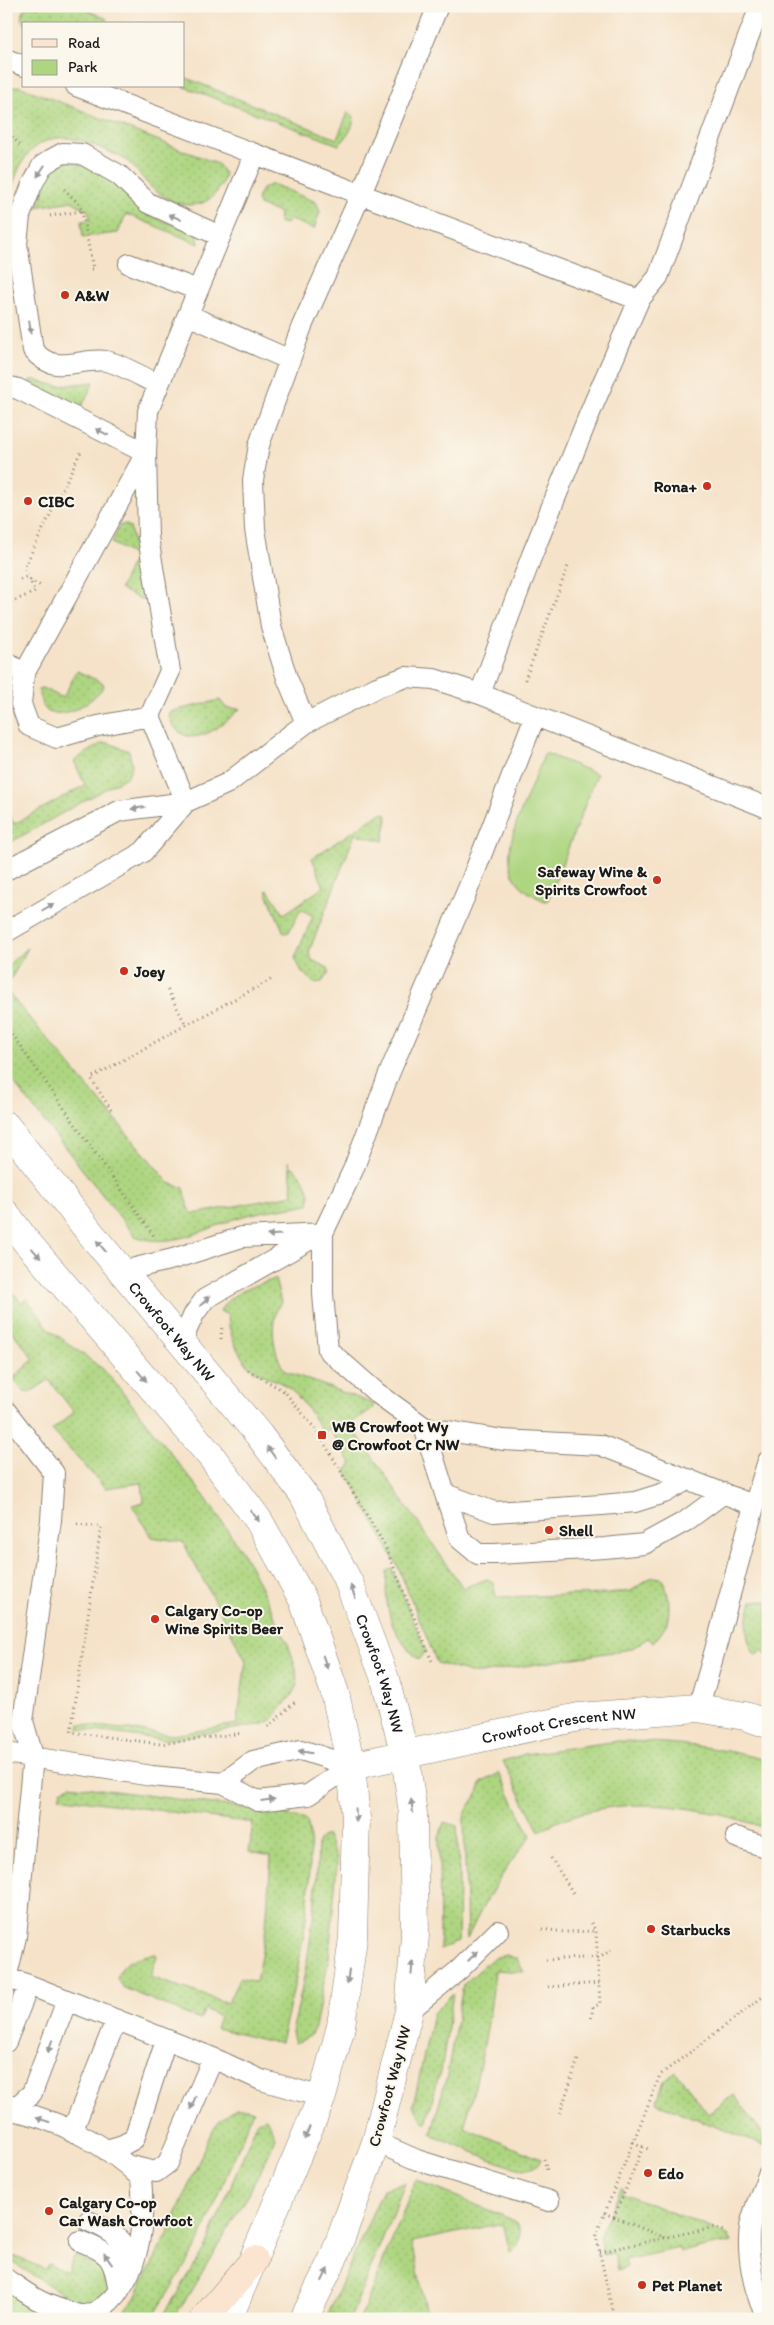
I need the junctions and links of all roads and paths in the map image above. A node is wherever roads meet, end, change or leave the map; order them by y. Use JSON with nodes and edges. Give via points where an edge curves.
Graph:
{"nodes":[{"id":1,"x":438,"y":6,"type":"edge"},
{"id":2,"x":760,"y":6,"type":"edge"},
{"id":3,"x":6,"y":58,"type":"edge"},
{"id":4,"x":22,"y":65,"type":"edge"},
{"id":5,"x":81,"y":88,"type":"edge"},
{"id":6,"x":254,"y":155,"type":"junction"},
{"id":7,"x":361,"y":194,"type":"junction"},
{"id":8,"x":82,"y":211,"type":"dead end"},
{"id":9,"x":220,"y":236,"type":"junction"},
{"id":10,"x":129,"y":264,"type":"dead end"},
{"id":11,"x":88,"y":269,"type":"dead end"},
{"id":12,"x":198,"y":290,"type":"junction"},
{"id":13,"x":639,"y":300,"type":"junction"},
{"id":14,"x":188,"y":315,"type":"junction"},
{"id":15,"x":290,"y":360,"type":"junction"},
{"id":16,"x":159,"y":385,"type":"junction"},
{"id":17,"x":6,"y":386,"type":"edge"},
{"id":18,"x":83,"y":447,"type":"dead end"},
{"id":19,"x":146,"y":453,"type":"junction"},
{"id":20,"x":568,"y":566,"type":"dead end"},
{"id":21,"x":28,"y":576,"type":"junction"},
{"id":22,"x":20,"y":579,"type":"dead end"},
{"id":23,"x":6,"y":604,"type":"edge"},
{"id":24,"x":6,"y":662,"type":"edge"},
{"id":25,"x":24,"y":674,"type":"junction"},
{"id":26,"x":525,"y":680,"type":"dead end"},
{"id":27,"x":480,"y":694,"type":"junction"},
{"id":28,"x":150,"y":716,"type":"junction"},
{"id":29,"x":535,"y":716,"type":"junction"},
{"id":30,"x":306,"y":723,"type":"junction"},
{"id":31,"x":186,"y":802,"type":"junction"},
{"id":32,"x":768,"y":808,"type":"edge"},
{"id":33,"x":6,"y":870,"type":"edge"},
{"id":34,"x":6,"y":932,"type":"edge"},
{"id":35,"x":274,"y":978,"type":"dead end"},
{"id":36,"x":166,"y":986,"type":"dead end"},
{"id":37,"x":186,"y":1025,"type":"junction"},
{"id":38,"x":6,"y":1026,"type":"edge"},
{"id":39,"x":112,"y":1110,"type":"dead end"},
{"id":40,"x":6,"y":1126,"type":"edge"},
{"id":41,"x":6,"y":1214,"type":"edge"},
{"id":42,"x":322,"y":1233,"type":"junction"},
{"id":43,"x":158,"y":1243,"type":"dead end"},
{"id":44,"x":123,"y":1271,"type":"junction"},
{"id":45,"x":222,"y":1320,"type":"dead end"},
{"id":46,"x":221,"y":1340,"type":"dead end"},
{"id":47,"x":181,"y":1343,"type":"junction"},
{"id":48,"x":243,"y":1365,"type":"dead end"},
{"id":49,"x":6,"y":1411,"type":"edge"},
{"id":50,"x":424,"y":1427,"type":"junction"},
{"id":51,"x":768,"y":1461,"type":"edge"},
{"id":52,"x":689,"y":1479,"type":"junction"},
{"id":53,"x":724,"y":1493,"type":"junction"},
{"id":54,"x":445,"y":1494,"type":"junction"},
{"id":55,"x":754,"y":1505,"type":"junction"},
{"id":56,"x":101,"y":1527,"type":"dead end"},
{"id":57,"x":433,"y":1664,"type":"dead end"},
{"id":58,"x":297,"y":1700,"type":"dead end"},
{"id":59,"x":698,"y":1708,"type":"junction"},
{"id":60,"x":768,"y":1724,"type":"edge"},
{"id":61,"x":260,"y":1730,"type":"dead end"},
{"id":62,"x":251,"y":1732,"type":"dead end"},
{"id":63,"x":6,"y":1753,"type":"edge"},
{"id":64,"x":405,"y":1755,"type":"junction"},
{"id":65,"x":33,"y":1756,"type":"junction"},
{"id":66,"x":351,"y":1766,"type":"junction"},
{"id":67,"x":223,"y":1783,"type":"junction"},
{"id":68,"x":736,"y":1838,"type":"dead end"},
{"id":69,"x":768,"y":1848,"type":"edge"},
{"id":70,"x":551,"y":1858,"type":"dead end"},
{"id":71,"x":574,"y":1896,"type":"dead end"},
{"id":72,"x":591,"y":1923,"type":"dead end"},
{"id":73,"x":542,"y":1929,"type":"dead end"},
{"id":74,"x":498,"y":1931,"type":"dead end"},
{"id":75,"x":596,"y":1931,"type":"junction"},
{"id":76,"x":611,"y":1950,"type":"dead end"},
{"id":77,"x":598,"y":1958,"type":"junction"},
{"id":78,"x":546,"y":1960,"type":"dead end"},
{"id":79,"x":6,"y":1979,"type":"edge"},
{"id":80,"x":599,"y":1983,"type":"junction"},
{"id":81,"x":29,"y":1985,"type":"junction"},
{"id":82,"x":548,"y":1987,"type":"dead end"},
{"id":83,"x":768,"y":1993,"type":"edge"},
{"id":84,"x":67,"y":2000,"type":"junction"},
{"id":85,"x":409,"y":2011,"type":"junction"},
{"id":86,"x":116,"y":2020,"type":"junction"},
{"id":87,"x":592,"y":2020,"type":"dead end"},
{"id":88,"x":166,"y":2040,"type":"junction"},
{"id":89,"x":6,"y":2042,"type":"edge"},
{"id":90,"x":579,"y":2056,"type":"dead end"},
{"id":91,"x":212,"y":2058,"type":"junction"},
{"id":92,"x":322,"y":2097,"type":"junction"},
{"id":93,"x":6,"y":2109,"type":"edge"},
{"id":94,"x":560,"y":2113,"type":"dead end"},
{"id":95,"x":72,"y":2132,"type":"junction"},
{"id":96,"x":376,"y":2142,"type":"junction"},
{"id":97,"x":633,"y":2142,"type":"junction"},
{"id":98,"x":643,"y":2146,"type":"junction"},
{"id":99,"x":648,"y":2149,"type":"dead end"},
{"id":100,"x":106,"y":2150,"type":"junction"},
{"id":101,"x":130,"y":2166,"type":"junction"},
{"id":102,"x":768,"y":2175,"type":"edge"},
{"id":103,"x":549,"y":2201,"type":"dead end"},
{"id":104,"x":604,"y":2213,"type":"junction"},
{"id":105,"x":614,"y":2218,"type":"junction"},
{"id":106,"x":88,"y":2221,"type":"dead end"},
{"id":107,"x":666,"y":2239,"type":"junction"},
{"id":108,"x":80,"y":2241,"type":"dead end"},
{"id":109,"x":749,"y":2241,"type":"junction"},
{"id":110,"x":600,"y":2252,"type":"junction"},
{"id":111,"x":254,"y":2260,"type":"junction"},
{"id":112,"x":134,"y":2264,"type":"junction"},
{"id":113,"x":6,"y":2279,"type":"edge"},
{"id":114,"x":119,"y":2291,"type":"junction"},
{"id":115,"x":768,"y":2318,"type":"edge"},
{"id":116,"x":204,"y":2319,"type":"edge"},
{"id":117,"x":228,"y":2319,"type":"edge"},
{"id":118,"x":304,"y":2319,"type":"edge"},
{"id":119,"x":614,"y":2319,"type":"edge"}],
"edges":[{"from":1,"to":7,"type":"lane"},
{"from":2,"to":13,"type":"lane","via":[[658,278]]},
{"from":3,"to":4,"type":"lane"},
{"from":5,"to":6,"type":"lane"},
{"from":6,"to":7,"type":"lane"},
{"from":6,"to":9,"type":"lane"},
{"from":7,"to":13,"type":"lane"},
{"from":7,"to":15,"type":"lane"},
{"from":8,"to":11,"type":"path","via":[[93,269]]},
{"from":9,"to":12,"type":"lane"},
{"from":9,"to":16,"type":"lane","one_way":true,"via":[[148,203],[119,175],[82,154],[63,153],[52,159],[42,166],[32,185],[20,216],[17,244],[33,350],[39,357],[63,365],[106,361]]},
{"from":10,"to":12,"type":"lane"},
{"from":12,"to":14,"type":"lane"},
{"from":13,"to":27,"type":"lane","via":[[560,486]]},
{"from":14,"to":15,"type":"lane"},
{"from":14,"to":16,"type":"lane"},
{"from":15,"to":30,"type":"lane","via":[[259,445],[252,504],[271,626],[286,678]]},
{"from":16,"to":19,"type":"lane","via":[[148,411]]},
{"from":19,"to":17,"type":"lane","one_way":true},
{"from":18,"to":21,"type":"path","via":[[24,568]]},
{"from":19,"to":25,"type":"lane"},
{"from":19,"to":28,"type":"lane","via":[[148,536],[170,671]]},
{"from":20,"to":26,"type":"path"},
{"from":21,"to":22,"type":"path"},
{"from":21,"to":23,"type":"path","via":[[35,592]]},
{"from":24,"to":25,"type":"lane"},
{"from":25,"to":28,"type":"lane","via":[[21,704],[29,726],[58,738]]},
{"from":27,"to":29,"type":"lane"},
{"from":27,"to":30,"type":"lane","via":[[434,679],[406,677],[377,687]]},
{"from":28,"to":31,"type":"lane"},
{"from":29,"to":32,"type":"lane"},
{"from":29,"to":42,"type":"lane","via":[[353,1170]]},
{"from":30,"to":31,"type":"lane","via":[[228,783]]},
{"from":31,"to":33,"type":"lane","one_way":true,"via":[[119,811]]},
{"from":34,"to":31,"type":"lane","one_way":true,"via":[[143,852]]},
{"from":35,"to":37,"type":"path"},
{"from":36,"to":37,"type":"path"},
{"from":37,"to":39,"type":"path","via":[[91,1078]]},
{"from":38,"to":43,"type":"path"},
{"from":44,"to":40,"type":"street","name":"Crowfoot Way NW","one_way":true},
{"from":41,"to":66,"type":"street","one_way":true,"via":[[211,1456],[259,1521],[304,1600],[335,1693]]},
{"from":42,"to":44,"type":"lane","one_way":true,"via":[[242,1237]]},
{"from":47,"to":42,"type":"lane","one_way":true,"via":[[204,1299]]},
{"from":42,"to":50,"type":"lane","via":[[328,1350],[377,1393]]},
{"from":44,"to":47,"type":"street","name":"Crowfoot Way NW"},
{"from":45,"to":46,"type":"path"},
{"from":64,"to":47,"type":"street","name":"Crowfoot Way NW","one_way":true,"via":[[385,1679],[349,1583],[302,1494],[259,1435]]},
{"from":48,"to":57,"type":"path","via":[[284,1390],[317,1431],[385,1546]]},
{"from":49,"to":65,"type":"lane","via":[[54,1473],[23,1721]]},
{"from":50,"to":52,"type":"lane","via":[[502,1440],[600,1445]]},
{"from":50,"to":54,"type":"lane"},
{"from":51,"to":55,"type":"lane"},
{"from":52,"to":53,"type":"lane"},
{"from":52,"to":54,"type":"lane","via":[[635,1502],[494,1512]]},
{"from":53,"to":54,"type":"lane","via":[[686,1521],[644,1544],[495,1554],[478,1554],[460,1539]]},
{"from":53,"to":55,"type":"lane"},
{"from":55,"to":59,"type":"lane"},
{"from":56,"to":62,"type":"path","via":[[71,1732],[160,1744]]},
{"from":58,"to":61,"type":"path","via":[[270,1727]]},
{"from":59,"to":60,"type":"street","name":"Crowfoot Crescent NW","via":[[745,1716]]},
{"from":59,"to":64,"type":"street","name":"Crowfoot Crescent NW","via":[[580,1717]]},
{"from":63,"to":65,"type":"lane"},
{"from":64,"to":66,"type":"street","name":"Crowfoot Crescent NW"},
{"from":85,"to":64,"type":"street","name":"Crowfoot Way NW","one_way":true,"via":[[415,1935],[413,1814]]},
{"from":65,"to":67,"type":"lane","via":[[152,1776]]},
{"from":65,"to":79,"type":"lane","via":[[16,1936]]},
{"from":66,"to":67,"type":"lane","one_way":true,"via":[[301,1750],[253,1761]]},
{"from":67,"to":66,"type":"lane","one_way":true,"via":[[258,1801],[308,1795]]},
{"from":66,"to":92,"type":"street","one_way":true,"via":[[356,1818],[353,1938],[341,2026]]},
{"from":68,"to":69,"type":"lane"},
{"from":70,"to":71,"type":"path"},
{"from":72,"to":75,"type":"path"},
{"from":73,"to":75,"type":"path"},
{"from":85,"to":74,"type":"lane","one_way":true,"via":[[460,1969]]},
{"from":75,"to":77,"type":"path"},
{"from":76,"to":77,"type":"path"},
{"from":77,"to":78,"type":"path"},
{"from":77,"to":80,"type":"path"},
{"from":79,"to":81,"type":"lane"},
{"from":80,"to":82,"type":"path"},
{"from":80,"to":87,"type":"path","via":[[600,2004],[593,2007]]},
{"from":81,"to":84,"type":"lane"},
{"from":81,"to":89,"type":"lane"},
{"from":83,"to":97,"type":"path","via":[[660,2075]]},
{"from":84,"to":86,"type":"lane"},
{"from":84,"to":93,"type":"lane","one_way":true,"via":[[32,2093],[21,2103]]},
{"from":85,"to":96,"type":"street","name":"Crowfoot Way NW"},
{"from":86,"to":88,"type":"lane"},
{"from":86,"to":95,"type":"lane"},
{"from":88,"to":91,"type":"lane"},
{"from":88,"to":100,"type":"lane","via":[[134,2139]]},
{"from":90,"to":94,"type":"path"},
{"from":91,"to":92,"type":"lane","via":[[261,2080]]},
{"from":91,"to":101,"type":"lane","one_way":true,"via":[[168,2163],[156,2172]]},
{"from":92,"to":111,"type":"street","one_way":true},
{"from":95,"to":93,"type":"lane","one_way":true,"via":[[54,2123]]},
{"from":95,"to":100,"type":"lane"},
{"from":96,"to":103,"type":"lane","via":[[417,2160]]},
{"from":118,"to":96,"type":"street","name":"Crowfoot Way NW","one_way":true,"via":[[333,2259]]},
{"from":97,"to":98,"type":"path"},
{"from":97,"to":104,"type":"path"},
{"from":98,"to":99,"type":"path"},
{"from":98,"to":105,"type":"path"},
{"from":100,"to":101,"type":"lane"},
{"from":101,"to":112,"type":"lane","via":[[141,2178],[143,2202]]},
{"from":102,"to":109,"type":"lane","via":[[750,2226]]},
{"from":104,"to":105,"type":"path"},
{"from":104,"to":110,"type":"path","via":[[596,2235]]},
{"from":105,"to":107,"type":"path"},
{"from":106,"to":112,"type":"lane","via":[[109,2229],[125,2245]]},
{"from":107,"to":109,"type":"path","via":[[714,2227]]},
{"from":107,"to":110,"type":"path"},
{"from":114,"to":108,"type":"lane","one_way":true,"via":[[110,2259],[102,2250]]},
{"from":109,"to":115,"type":"lane","via":[[756,2292],[760,2307]]},
{"from":110,"to":119,"type":"path"},
{"from":111,"to":116,"type":"main road"},
{"from":111,"to":117,"type":"street"},
{"from":112,"to":114,"type":"lane"},
{"from":113,"to":114,"type":"lane","via":[[42,2304],[82,2316],[103,2308]]}]}
